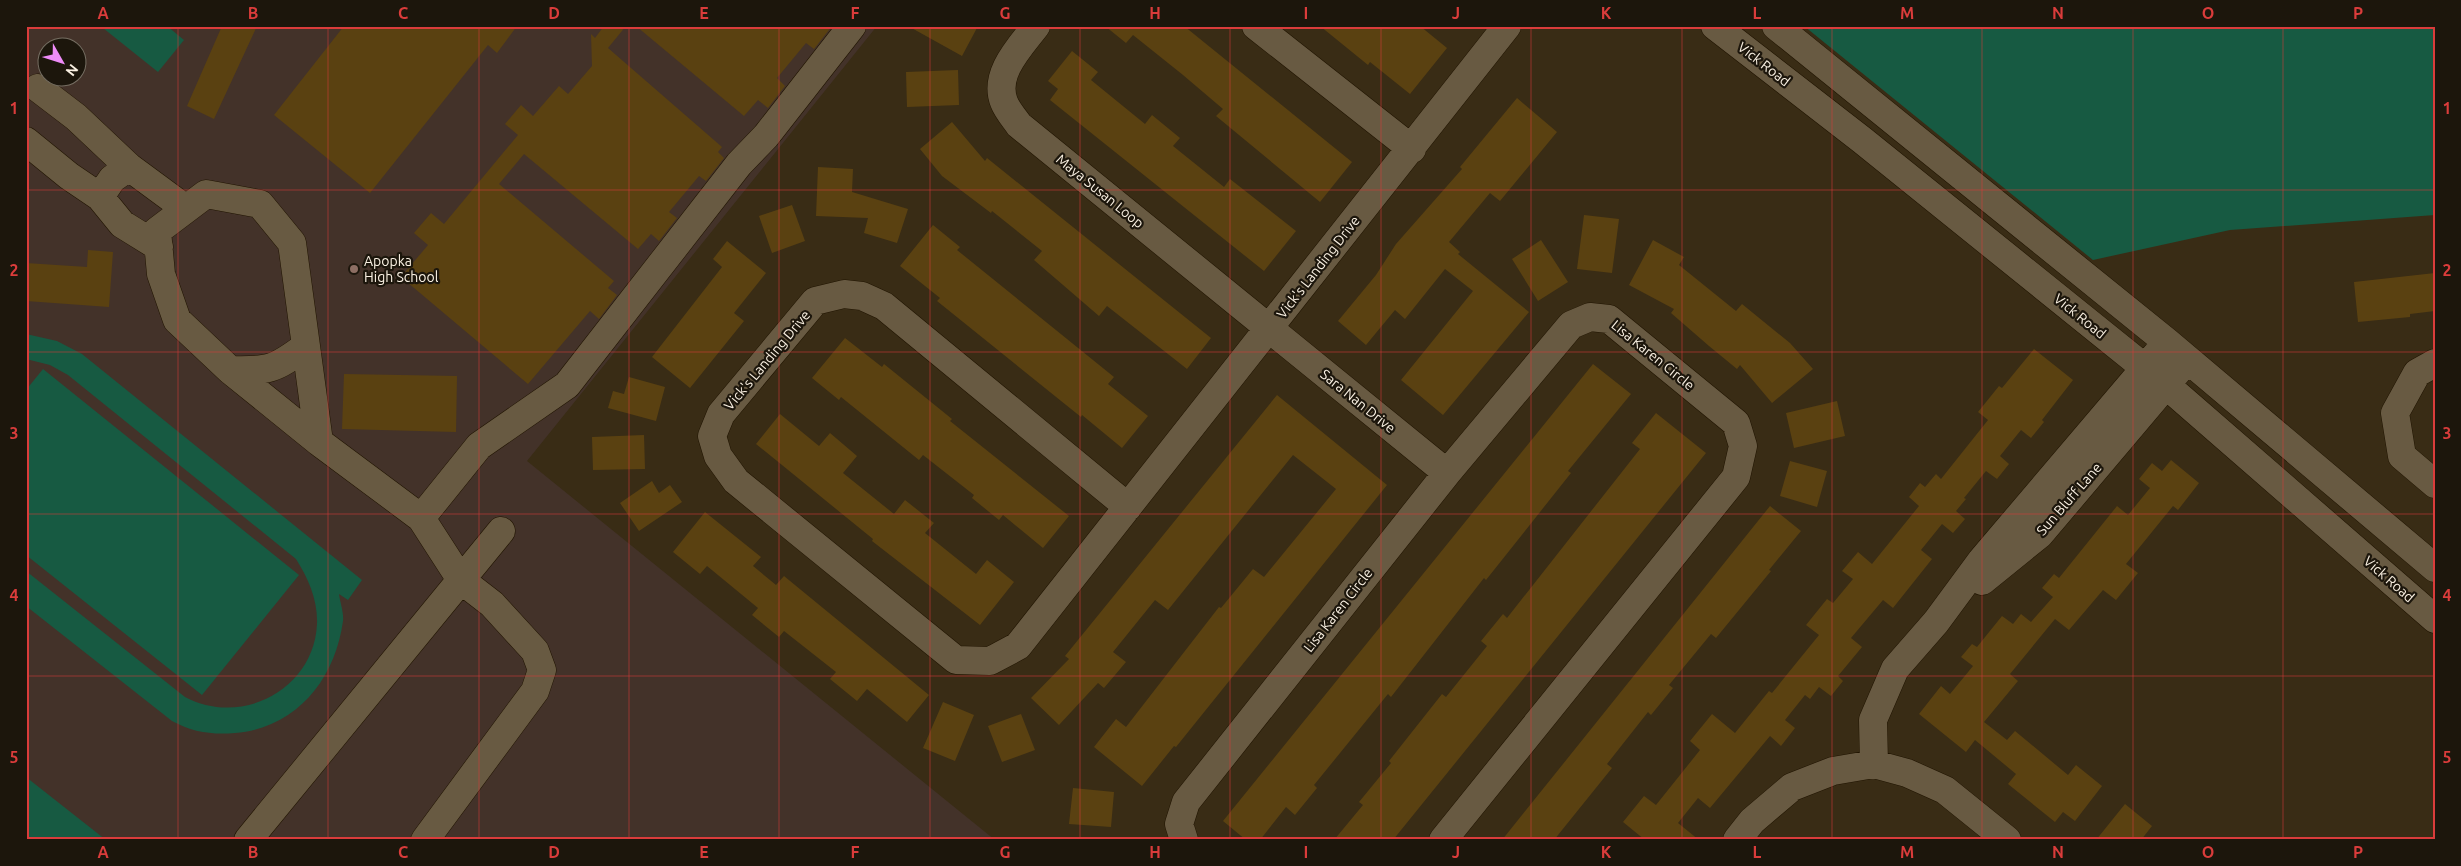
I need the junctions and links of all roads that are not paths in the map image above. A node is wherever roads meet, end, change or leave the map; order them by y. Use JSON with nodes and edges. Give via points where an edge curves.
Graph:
{"nodes":[{"id":1,"x":852,"y":26,"type":"edge"},
{"id":2,"x":1036,"y":26,"type":"edge"},
{"id":3,"x":1256,"y":26,"type":"edge"},
{"id":4,"x":1507,"y":26,"type":"edge"},
{"id":5,"x":1715,"y":26,"type":"edge"},
{"id":6,"x":1776,"y":26,"type":"edge"},
{"id":7,"x":38,"y":88,"type":"dead end"},
{"id":8,"x":26,"y":140,"type":"edge"},
{"id":9,"x":1412,"y":148,"type":"junction"},
{"id":10,"x":129,"y":166,"type":"junction"},
{"id":11,"x":100,"y":197,"type":"junction"},
{"id":12,"x":186,"y":209,"type":"junction"},
{"id":13,"x":159,"y":248,"type":"junction"},
{"id":14,"x":1269,"y":329,"type":"junction"},
{"id":15,"x":2167,"y":342,"type":"junction"},
{"id":16,"x":306,"y":346,"type":"junction"},
{"id":17,"x":2187,"y":361,"type":"junction"},
{"id":18,"x":2435,"y":363,"type":"edge"},
{"id":19,"x":2144,"y":368,"type":"junction"},
{"id":20,"x":230,"y":370,"type":"junction"},
{"id":21,"x":2166,"y":386,"type":"junction"},
{"id":22,"x":319,"y":442,"type":"junction"},
{"id":23,"x":1446,"y":473,"type":"junction"},
{"id":24,"x":2435,"y":484,"type":"edge"},
{"id":25,"x":1128,"y":507,"type":"junction"},
{"id":26,"x":421,"y":518,"type":"junction"},
{"id":27,"x":501,"y":531,"type":"dead end"},
{"id":28,"x":2435,"y":568,"type":"edge"},
{"id":29,"x":461,"y":580,"type":"junction"},
{"id":30,"x":2435,"y":619,"type":"edge"},
{"id":31,"x":1936,"y":622,"type":"junction"},
{"id":32,"x":1874,"y":764,"type":"junction"},
{"id":33,"x":248,"y":840,"type":"edge"},
{"id":34,"x":425,"y":840,"type":"edge"},
{"id":35,"x":1184,"y":840,"type":"edge"},
{"id":36,"x":1443,"y":840,"type":"edge"},
{"id":37,"x":1737,"y":840,"type":"edge"},
{"id":38,"x":2007,"y":840,"type":"edge"}],
"edges":[{"from":1,"to":26,"type":"street","via":[[766,136],[739,164],[568,384],[479,446]]},
{"from":2,"to":14,"type":"street","name":"Maya Susan Loop","via":[[1010,60],[1002,82],[1004,102],[1019,125]]},
{"from":3,"to":9,"type":"street"},
{"from":4,"to":9,"type":"street","name":"Vick's Landing Drive"},
{"from":5,"to":19,"type":"street","name":"Vick Road"},
{"from":6,"to":15,"type":"street"},
{"from":7,"to":10,"type":"street","via":[[76,117]]},
{"from":8,"to":11,"type":"street"},
{"from":9,"to":14,"type":"street","name":"Vick's Landing Drive"},
{"from":10,"to":11,"type":"street","via":[[112,179]]},
{"from":10,"to":12,"type":"street"},
{"from":11,"to":13,"type":"street","via":[[122,224]]},
{"from":12,"to":13,"type":"street","via":[[157,231]]},
{"from":12,"to":16,"type":"street","via":[[206,194],[260,204],[292,243]]},
{"from":13,"to":20,"type":"street","via":[[161,274],[177,320]]},
{"from":14,"to":23,"type":"street","name":"Sara Nan Drive"},
{"from":14,"to":25,"type":"street","name":"Vick's Landing Drive"},
{"from":15,"to":17,"type":"street"},
{"from":15,"to":19,"type":"street","name":"Sun Bluff Lane"},
{"from":16,"to":20,"type":"street","via":[[283,363],[261,371]]},
{"from":16,"to":22,"type":"street"},
{"from":17,"to":21,"type":"street","name":"Sun Bluff Lane"},
{"from":17,"to":28,"type":"street"},
{"from":18,"to":24,"type":"street","via":[[2417,373],[2395,413],[2402,456]]},
{"from":19,"to":21,"type":"street","name":"Vick Road"},
{"from":19,"to":31,"type":"street","name":"Sun Bluff Lane","via":[[1981,561]]},
{"from":20,"to":22,"type":"street"},
{"from":21,"to":30,"type":"street","name":"Vick Road"},
{"from":21,"to":31,"type":"street","name":"Sun Bluff Lane","via":[[2040,534]]},
{"from":22,"to":26,"type":"street"},
{"from":23,"to":35,"type":"street","name":"Lisa Karen Circle","via":[[1186,802],[1179,824]]},
{"from":23,"to":36,"type":"street","name":"Lisa Karen Circle","via":[[1571,326],[1590,317],[1609,319],[1736,423],[1743,446],[1736,477]]},
{"from":25,"to":25,"type":"street","name":"Vick's Landing Drive","via":[[1018,646],[990,661],[956,660],[736,481],[718,456],[712,436],[721,414],[815,301],[844,294],[862,296],[884,306]]},
{"from":26,"to":29,"type":"street"},
{"from":27,"to":29,"type":"street"},
{"from":29,"to":33,"type":"street"},
{"from":29,"to":34,"type":"street","via":[[492,604],[535,651],[542,670],[535,690]]},
{"from":31,"to":32,"type":"street","name":"Sun Bluff Lane","via":[[1895,669],[1873,720]]},
{"from":32,"to":37,"type":"street","via":[[1833,772],[1792,786]]},
{"from":32,"to":38,"type":"street","via":[[1907,773],[1945,790]]}]}
